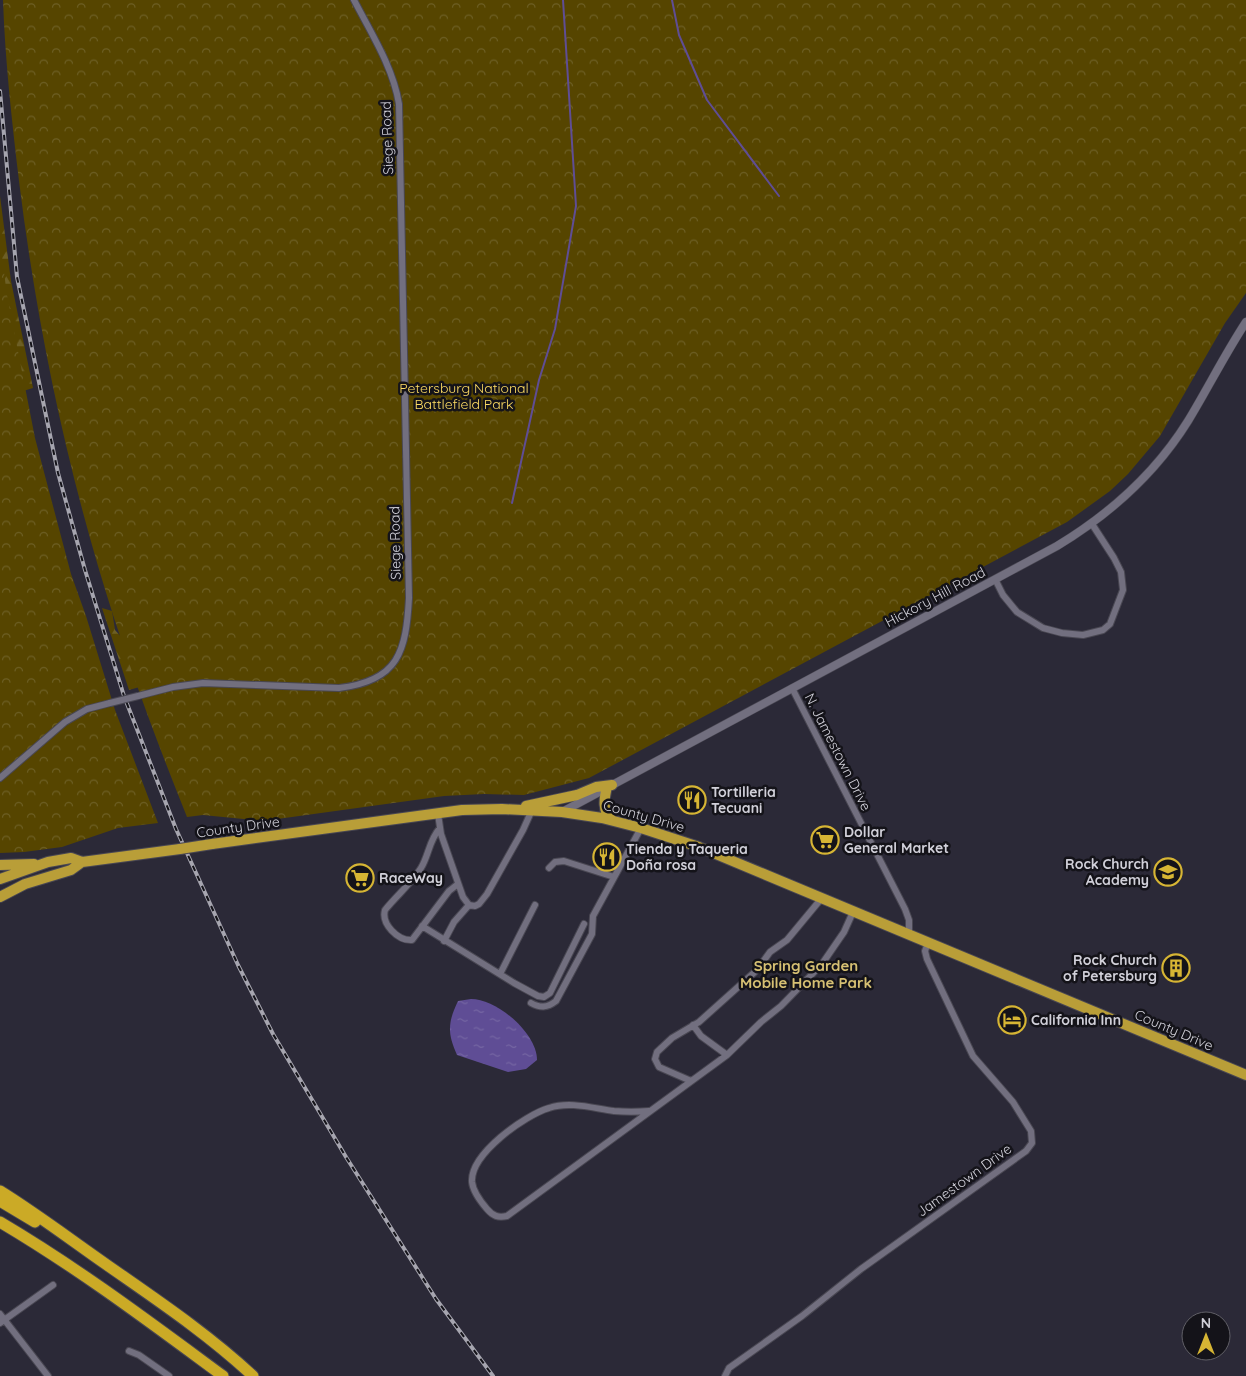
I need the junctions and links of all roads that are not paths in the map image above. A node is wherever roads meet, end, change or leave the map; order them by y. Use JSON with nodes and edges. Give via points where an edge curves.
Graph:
{"nodes":[{"id":1,"x":354,"y":0,"type":"edge"},
{"id":2,"x":1246,"y":322,"type":"edge"},
{"id":3,"x":1092,"y":524,"type":"junction"},
{"id":4,"x":995,"y":579,"type":"junction"},
{"id":5,"x":792,"y":688,"type":"junction"},
{"id":6,"x":0,"y":778,"type":"edge"},
{"id":7,"x":610,"y":786,"type":"junction"},
{"id":8,"x":513,"y":810,"type":"junction"},
{"id":9,"x":532,"y":810,"type":"junction"},
{"id":10,"x":562,"y":812,"type":"junction"},
{"id":11,"x":438,"y":814,"type":"junction"},
{"id":12,"x":612,"y":820,"type":"junction"},
{"id":13,"x":440,"y":828,"type":"junction"},
{"id":14,"x":641,"y":828,"type":"junction"},
{"id":15,"x":82,"y":862,"type":"junction"},
{"id":16,"x":43,"y":864,"type":"junction"},
{"id":17,"x":0,"y":865,"type":"edge"},
{"id":18,"x":549,"y":868,"type":"dead end"},
{"id":19,"x":614,"y":877,"type":"junction"},
{"id":20,"x":0,"y":879,"type":"edge"},
{"id":21,"x":458,"y":884,"type":"junction"},
{"id":22,"x":0,"y":897,"type":"edge"},
{"id":23,"x":821,"y":899,"type":"junction"},
{"id":24,"x":469,"y":905,"type":"junction"},
{"id":25,"x":536,"y":905,"type":"dead end"},
{"id":26,"x":853,"y":912,"type":"junction"},
{"id":27,"x":584,"y":924,"type":"dead end"},
{"id":28,"x":422,"y":926,"type":"junction"},
{"id":29,"x":909,"y":935,"type":"junction"},
{"id":30,"x":444,"y":941,"type":"junction"},
{"id":31,"x":928,"y":943,"type":"junction"},
{"id":32,"x":500,"y":974,"type":"junction"},
{"id":33,"x":531,"y":1003,"type":"dead end"},
{"id":34,"x":693,"y":1025,"type":"junction"},
{"id":35,"x":726,"y":1055,"type":"junction"},
{"id":36,"x":1246,"y":1075,"type":"edge"},
{"id":37,"x":691,"y":1081,"type":"junction"},
{"id":38,"x":649,"y":1111,"type":"junction"},
{"id":39,"x":0,"y":1190,"type":"edge"},
{"id":40,"x":0,"y":1201,"type":"edge"},
{"id":41,"x":0,"y":1222,"type":"edge"},
{"id":42,"x":0,"y":1230,"type":"edge"},
{"id":43,"x":57,"y":1258,"type":"junction"},
{"id":44,"x":105,"y":1264,"type":"junction"},
{"id":45,"x":53,"y":1284,"type":"dead end"},
{"id":46,"x":1,"y":1319,"type":"edge"},
{"id":47,"x":129,"y":1351,"type":"dead end"},
{"id":48,"x":48,"y":1376,"type":"edge"},
{"id":49,"x":169,"y":1376,"type":"edge"},
{"id":50,"x":223,"y":1376,"type":"edge"},
{"id":51,"x":252,"y":1376,"type":"edge"},
{"id":52,"x":725,"y":1376,"type":"edge"}],
"edges":[{"from":1,"to":6,"type":"street","name":"Siege Road","bridge":true,"via":[[388,66],[399,104],[409,598],[405,640],[396,660],[385,672],[358,686],[203,683],[110,702],[87,709],[65,722]]},
{"from":2,"to":3,"type":"street","name":"Hickory Hill Road","via":[[1170,447],[1130,493]]},
{"from":3,"to":4,"type":"street","name":"Hickory Hill Road"},
{"from":3,"to":4,"type":"street","via":[[1114,558],[1123,590],[1110,624],[1103,630],[1083,636],[1043,628],[1017,612]]},
{"from":4,"to":5,"type":"street","name":"Hickory Hill Road"},
{"from":5,"to":7,"type":"street","name":"Hickory Hill Road"},
{"from":5,"to":29,"type":"street","name":"N. Jamestown Drive","via":[[905,909],[910,920]]},
{"from":7,"to":8,"type":"highway"},
{"from":7,"to":10,"type":"street","name":"Hickory Hill Road"},
{"from":7,"to":12,"type":"highway","via":[[604,807]]},
{"from":8,"to":9,"type":"highway","name":"County Drive"},
{"from":8,"to":11,"type":"highway","name":"County Drive"},
{"from":9,"to":10,"type":"highway","name":"County Drive"},
{"from":9,"to":24,"type":"street","via":[[487,894],[479,904]]},
{"from":10,"to":12,"type":"highway","name":"County Drive"},
{"from":11,"to":13,"type":"street"},
{"from":11,"to":15,"type":"highway","name":"County Drive","bridge":true},
{"from":12,"to":14,"type":"highway","name":"County Drive"},
{"from":13,"to":21,"type":"street"},
{"from":13,"to":28,"type":"street","via":[[416,876],[384,914],[394,933],[406,940],[412,940]]},
{"from":14,"to":19,"type":"street"},
{"from":14,"to":23,"type":"highway","name":"County Drive","via":[[699,847]]},
{"from":15,"to":16,"type":"highway","name":"County Drive","via":[[71,858]]},
{"from":15,"to":22,"type":"highway","name":"County Drive","via":[[71,870],[25,884]]},
{"from":16,"to":17,"type":"highway"},
{"from":16,"to":20,"type":"highway","name":"County Drive"},
{"from":18,"to":19,"type":"street","via":[[554,862],[564,861]]},
{"from":19,"to":33,"type":"street","via":[[593,916],[592,934],[556,1001],[542,1007]]},
{"from":21,"to":24,"type":"street"},
{"from":21,"to":28,"type":"street"},
{"from":23,"to":26,"type":"highway","name":"County Drive"},
{"from":23,"to":34,"type":"street","via":[[757,970]]},
{"from":24,"to":30,"type":"street","via":[[454,922]]},
{"from":25,"to":32,"type":"street"},
{"from":26,"to":29,"type":"highway","name":"County Drive"},
{"from":26,"to":35,"type":"street","via":[[844,932],[822,964]]},
{"from":27,"to":32,"type":"street","via":[[547,996],[538,996]]},
{"from":28,"to":30,"type":"street"},
{"from":29,"to":31,"type":"highway","name":"County Drive"},
{"from":30,"to":32,"type":"street"},
{"from":31,"to":36,"type":"highway","name":"County Drive"},
{"from":31,"to":52,"type":"street","name":"Jamestown Drive","via":[[927,959],[973,1056],[1013,1102],[1031,1131],[1032,1143],[1026,1151],[730,1368]]},
{"from":34,"to":35,"type":"street","via":[[701,1036]]},
{"from":34,"to":37,"type":"street","via":[[657,1052],[656,1059],[659,1066]]},
{"from":35,"to":37,"type":"street"},
{"from":37,"to":38,"type":"street"},
{"from":38,"to":38,"type":"street","via":[[507,1216],[498,1217],[491,1213],[473,1187],[473,1176],[484,1153],[540,1111],[568,1105],[615,1111]]},
{"from":39,"to":44,"type":"highway"},
{"from":40,"to":44,"type":"highway"},
{"from":41,"to":43,"type":"highway"},
{"from":42,"to":43,"type":"highway"},
{"from":43,"to":50,"type":"highway"},
{"from":44,"to":51,"type":"highway","via":[[213,1342]]},
{"from":45,"to":46,"type":"street"},
{"from":46,"to":48,"type":"street"},
{"from":47,"to":49,"type":"street"}]}
